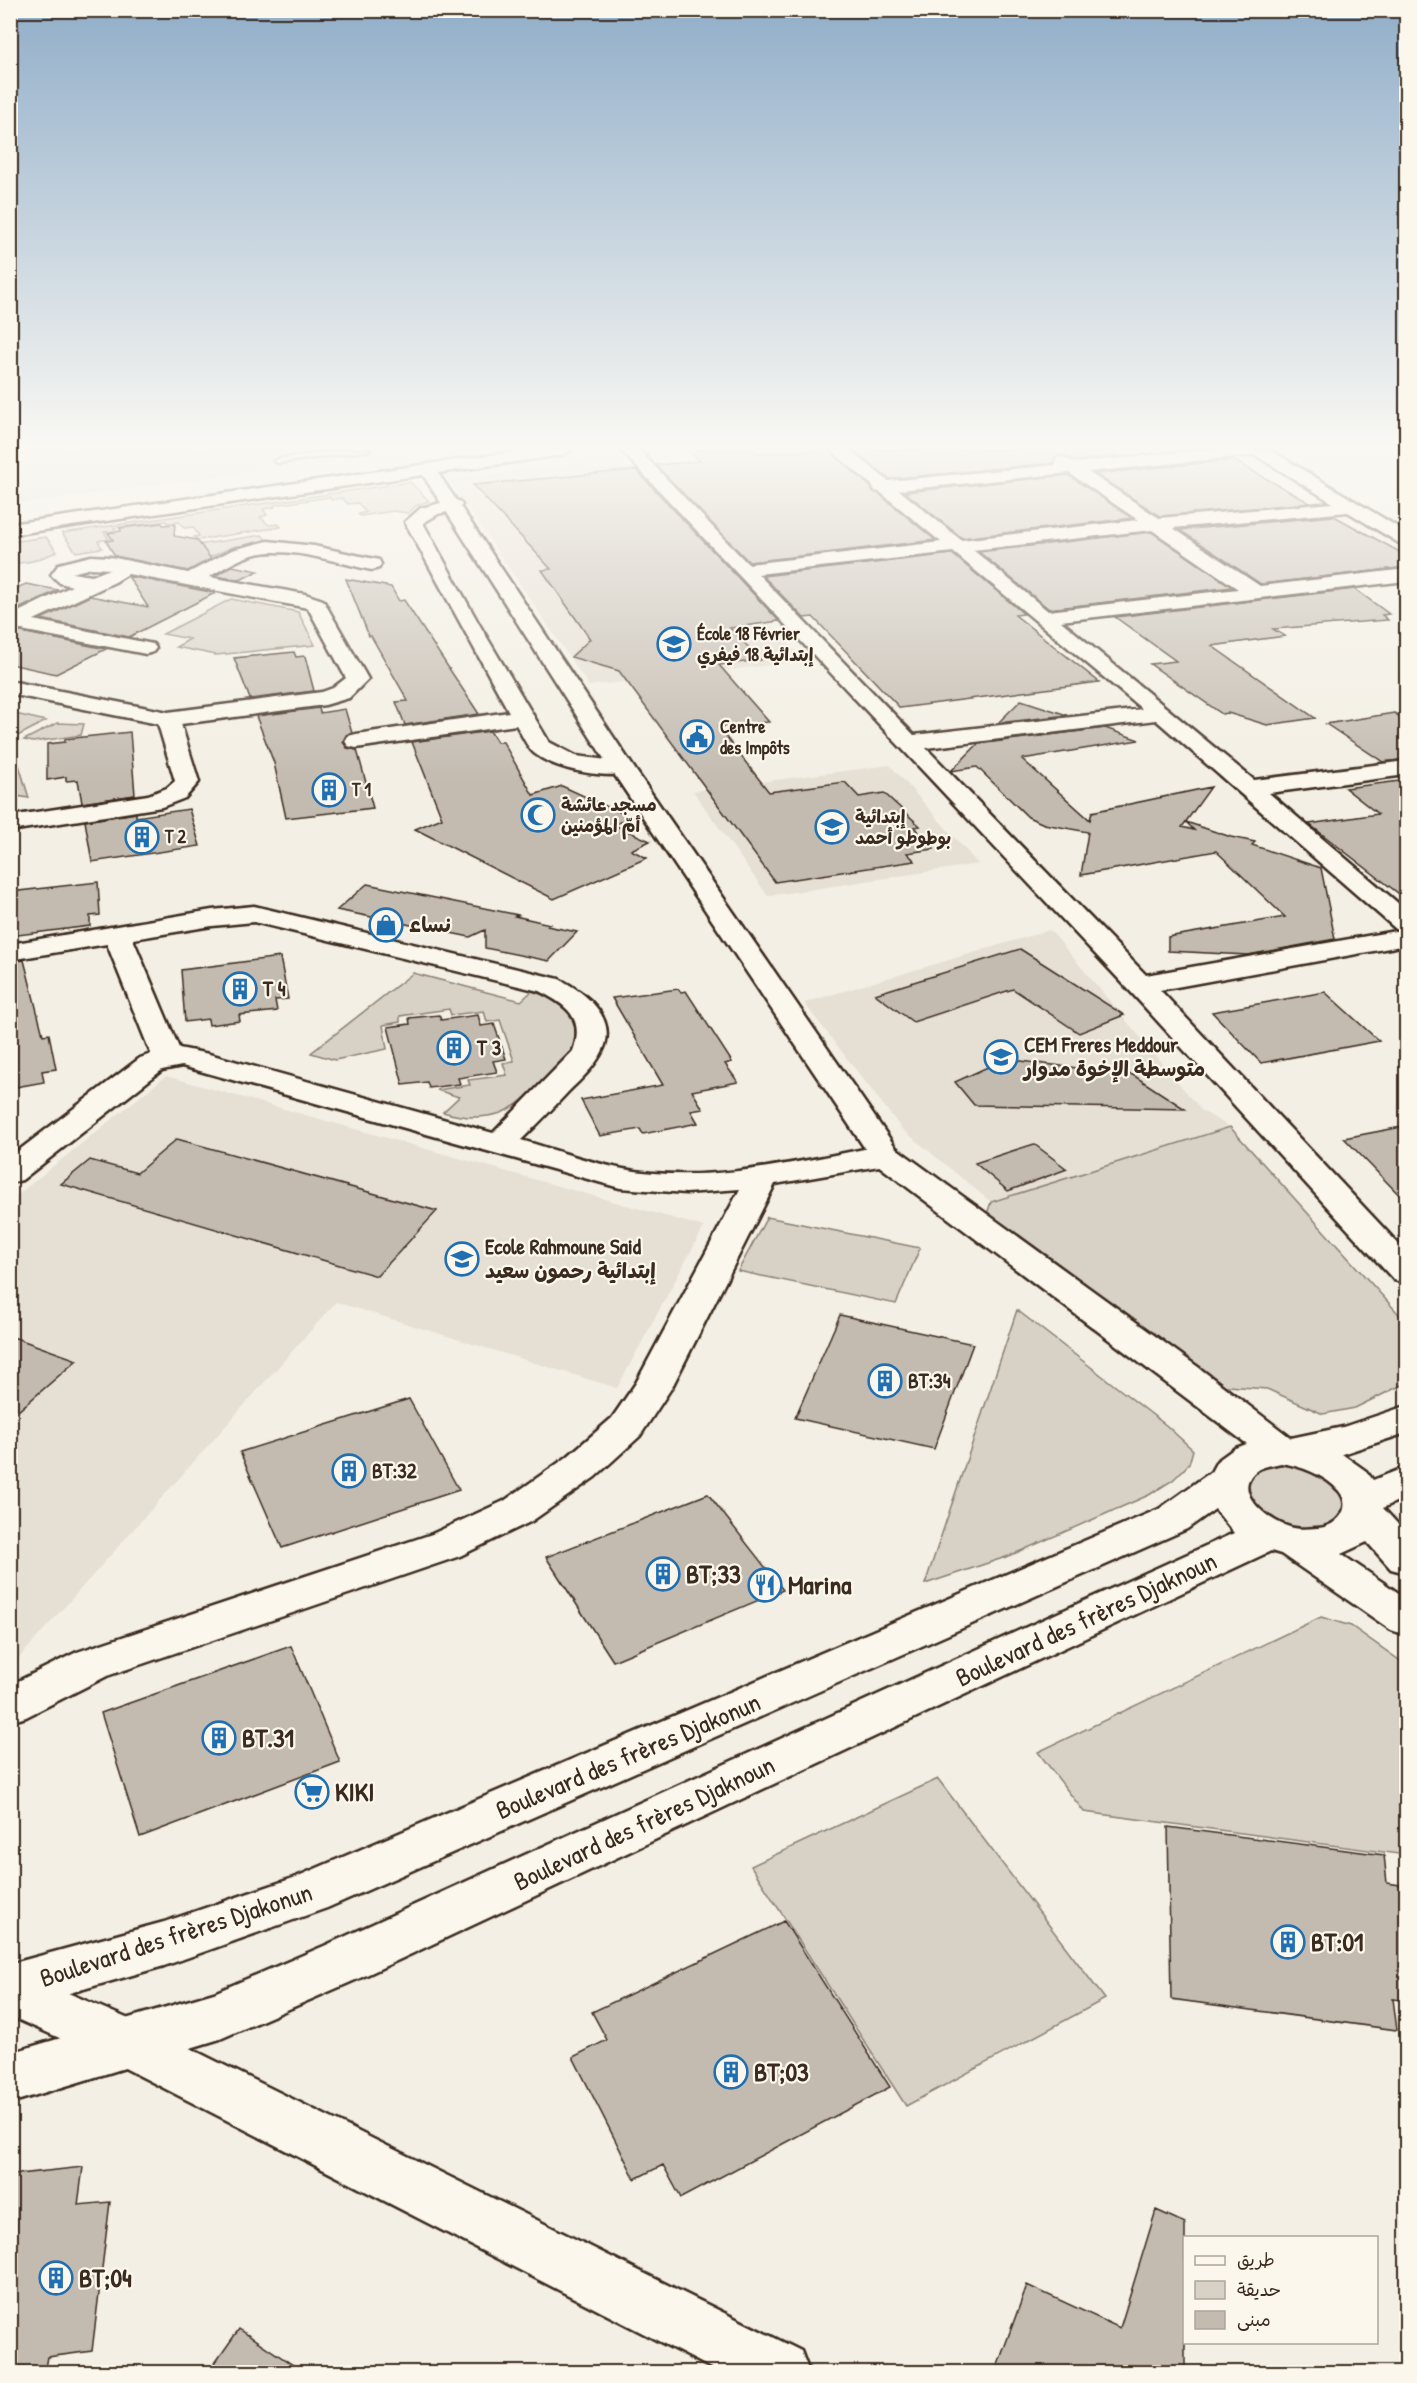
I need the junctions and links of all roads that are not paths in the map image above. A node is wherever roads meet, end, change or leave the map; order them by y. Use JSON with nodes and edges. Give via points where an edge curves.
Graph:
{"nodes":[{"id":1,"x":226,"y":561,"type":"edge"},
{"id":2,"x":356,"y":561,"type":"edge"},
{"id":3,"x":436,"y":561,"type":"edge"},
{"id":4,"x":489,"y":561,"type":"edge"},
{"id":5,"x":734,"y":561,"type":"edge"},
{"id":6,"x":820,"y":561,"type":"edge"},
{"id":7,"x":975,"y":561,"type":"edge"},
{"id":8,"x":1210,"y":561,"type":"edge"},
{"id":9,"x":372,"y":564,"type":"dead end"},
{"id":10,"x":742,"y":570,"type":"junction"},
{"id":11,"x":1407,"y":575,"type":"edge"},
{"id":12,"x":189,"y":580,"type":"junction"},
{"id":13,"x":1256,"y":592,"type":"junction"},
{"id":14,"x":1044,"y":617,"type":"junction"},
{"id":15,"x":12,"y":623,"type":"edge"},
{"id":16,"x":146,"y":648,"type":"dead end"},
{"id":17,"x":10,"y":687,"type":"edge"},
{"id":18,"x":1161,"y":713,"type":"junction"},
{"id":19,"x":523,"y":717,"type":"junction"},
{"id":20,"x":168,"y":719,"type":"junction"},
{"id":21,"x":356,"y":741,"type":"dead end"},
{"id":22,"x":907,"y":742,"type":"junction"},
{"id":23,"x":622,"y":768,"type":"junction"},
{"id":24,"x":1407,"y":768,"type":"edge"},
{"id":25,"x":1249,"y":788,"type":"junction"},
{"id":26,"x":10,"y":824,"type":"edge"},
{"id":27,"x":1407,"y":923,"type":"edge"},
{"id":28,"x":117,"y":934,"type":"junction"},
{"id":29,"x":1407,"y":937,"type":"edge"},
{"id":30,"x":10,"y":952,"type":"edge"},
{"id":31,"x":1140,"y":986,"type":"junction"},
{"id":32,"x":168,"y":1058,"type":"junction"},
{"id":33,"x":500,"y":1144,"type":"junction"},
{"id":34,"x":885,"y":1155,"type":"junction"},
{"id":35,"x":10,"y":1173,"type":"edge"},
{"id":36,"x":763,"y":1176,"type":"junction"},
{"id":37,"x":1407,"y":1272,"type":"edge"},
{"id":38,"x":1185,"y":1376,"type":"junction"},
{"id":39,"x":1407,"y":1419,"type":"edge"},
{"id":40,"x":1288,"y":1451,"type":"junction"},
{"id":41,"x":1230,"y":1474,"type":"junction"},
{"id":42,"x":1407,"y":1481,"type":"edge"},
{"id":43,"x":1363,"y":1506,"type":"junction"},
{"id":44,"x":1281,"y":1540,"type":"junction"},
{"id":45,"x":1407,"y":1558,"type":"edge"},
{"id":46,"x":1407,"y":1619,"type":"edge"},
{"id":47,"x":10,"y":1705,"type":"edge"},
{"id":48,"x":10,"y":1989,"type":"edge"},
{"id":49,"x":127,"y":2043,"type":"junction"},
{"id":50,"x":10,"y":2078,"type":"edge"},
{"id":51,"x":780,"y":2373,"type":"edge"}],
"edges":[{"from":1,"to":12,"type":"street"},
{"from":2,"to":9,"type":"street"},
{"from":3,"to":19,"type":"street"},
{"from":4,"to":23,"type":"street"},
{"from":5,"to":10,"type":"street"},
{"from":6,"to":10,"type":"street"},
{"from":7,"to":14,"type":"street"},
{"from":8,"to":13,"type":"street"},
{"from":10,"to":22,"type":"street"},
{"from":11,"to":13,"type":"street"},
{"from":12,"to":15,"type":"street","via":[[146,572],[111,574],[78,586]]},
{"from":12,"to":20,"type":"street","via":[[316,604],[357,679],[341,693],[326,698]]},
{"from":13,"to":14,"type":"street"},
{"from":14,"to":18,"type":"street"},
{"from":15,"to":16,"type":"street"},
{"from":17,"to":20,"type":"street"},
{"from":18,"to":22,"type":"street"},
{"from":18,"to":25,"type":"street"},
{"from":19,"to":21,"type":"street"},
{"from":19,"to":23,"type":"street","via":[[540,746],[552,757]]},
{"from":20,"to":26,"type":"street","via":[[187,782],[176,793],[153,802]]},
{"from":22,"to":31,"type":"street"},
{"from":23,"to":34,"type":"street"},
{"from":24,"to":25,"type":"street"},
{"from":25,"to":27,"type":"street"},
{"from":28,"to":30,"type":"street"},
{"from":28,"to":32,"type":"street"},
{"from":28,"to":33,"type":"street","via":[[254,914],[560,990],[581,1006],[590,1021],[590,1049]]},
{"from":29,"to":31,"type":"street"},
{"from":31,"to":37,"type":"street"},
{"from":32,"to":33,"type":"street","via":[[198,1060]]},
{"from":32,"to":35,"type":"street","via":[[144,1070]]},
{"from":33,"to":36,"type":"street","via":[[644,1183],[715,1183]]},
{"from":34,"to":36,"type":"street"},
{"from":34,"to":38,"type":"street"},
{"from":36,"to":47,"type":"street","via":[[653,1387],[626,1427],[581,1467],[518,1511],[446,1545],[92,1664]]},
{"from":38,"to":40,"type":"street"},
{"from":38,"to":41,"type":"street","via":[[1215,1414],[1229,1444]]},
{"from":39,"to":40,"type":"street","via":[[1350,1439]]},
{"from":40,"to":41,"type":"street","via":[[1262,1452],[1245,1458]]},
{"from":40,"to":43,"type":"street","via":[[1314,1456],[1346,1475]]},
{"from":41,"to":44,"type":"street","via":[[1227,1496],[1235,1511],[1248,1525]]},
{"from":41,"to":48,"type":"street","name":"Boulevard des frères Djakonun","via":[[1173,1519],[310,1893],[164,1944]]},
{"from":42,"to":43,"type":"street"},
{"from":43,"to":44,"type":"street","via":[[1359,1525],[1334,1542],[1316,1545]]},
{"from":43,"to":45,"type":"street"},
{"from":44,"to":46,"type":"street"},
{"from":44,"to":49,"type":"street","name":"Boulevard des frères Djaknoun","via":[[342,1962],[220,2015]]},
{"from":48,"to":49,"type":"street"},
{"from":49,"to":50,"type":"street","name":"Boulevard des frères Djaknoun"},
{"from":49,"to":51,"type":"street"}]}
